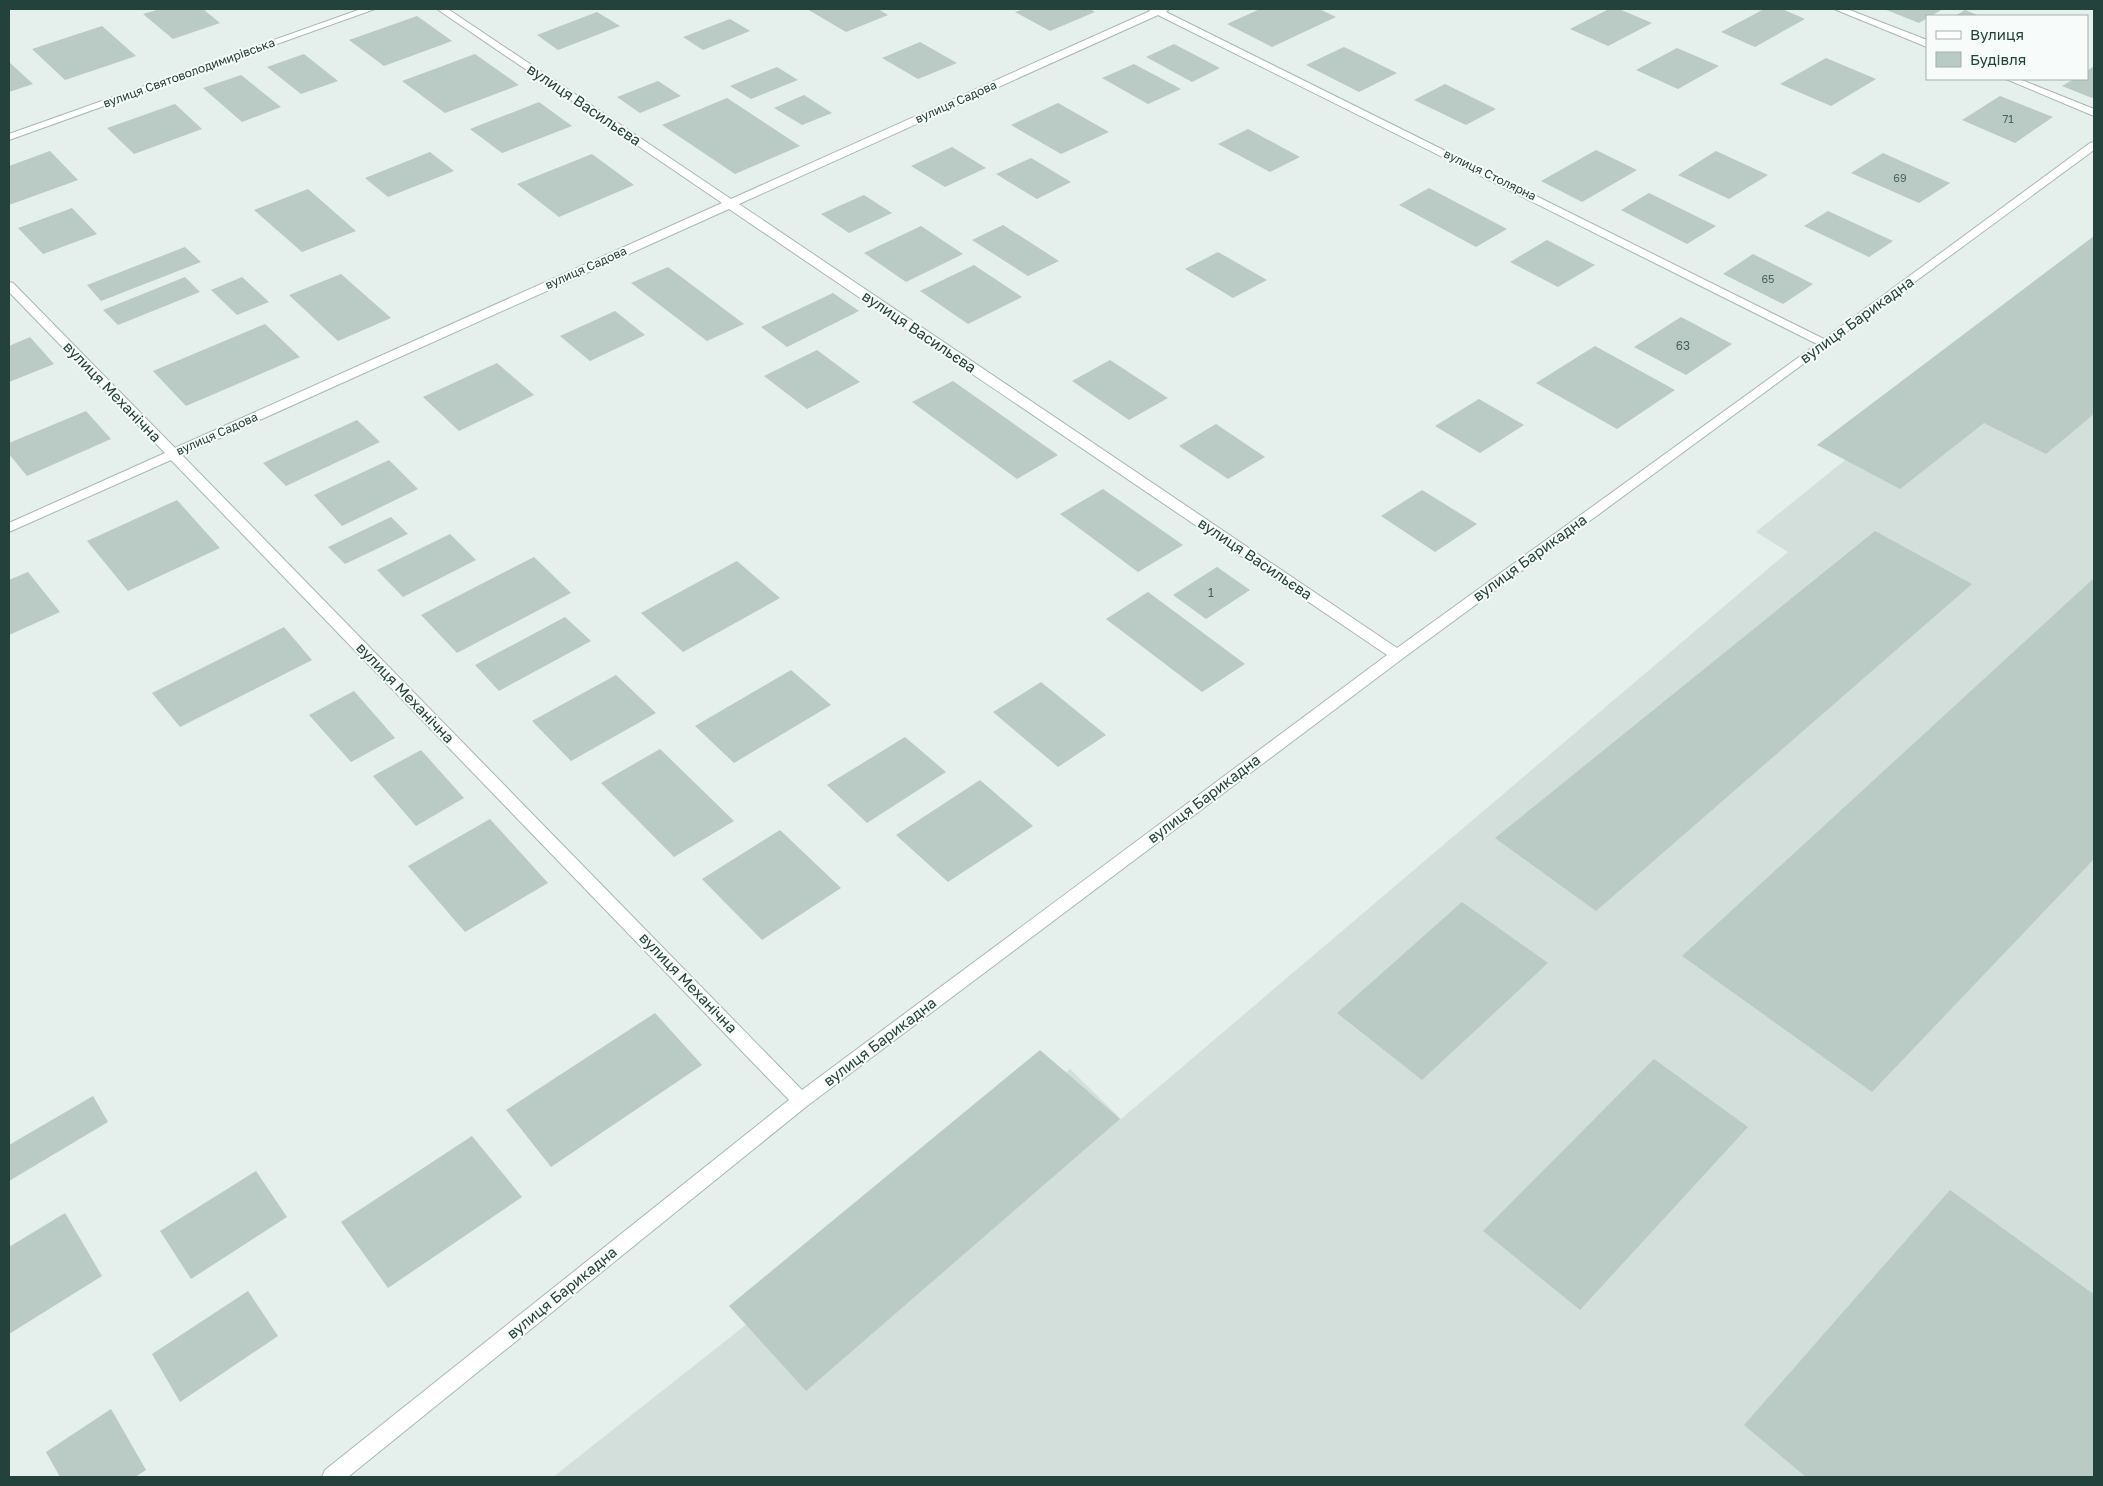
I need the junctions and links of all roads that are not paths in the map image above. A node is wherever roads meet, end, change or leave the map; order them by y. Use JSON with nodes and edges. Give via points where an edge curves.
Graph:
{"nodes":[{"id":1,"x":370,"y":9,"type":"edge"},
{"id":2,"x":442,"y":9,"type":"edge"},
{"id":3,"x":1839,"y":9,"type":"edge"},
{"id":4,"x":1158,"y":10,"type":"edge"},
{"id":5,"x":1926,"y":44,"type":"edge"},
{"id":6,"x":2013,"y":80,"type":"edge"},
{"id":7,"x":2094,"y":113,"type":"edge"},
{"id":8,"x":9,"y":137,"type":"edge"},
{"id":9,"x":2094,"y":145,"type":"edge"},
{"id":10,"x":730,"y":204,"type":"junction"},
{"id":11,"x":9,"y":285,"type":"edge"},
{"id":12,"x":1825,"y":344,"type":"junction"},
{"id":13,"x":173,"y":454,"type":"junction"},
{"id":14,"x":9,"y":528,"type":"edge"},
{"id":15,"x":1397,"y":655,"type":"junction"},
{"id":16,"x":801,"y":1101,"type":"junction"},
{"id":17,"x":332,"y":1477,"type":"edge"}],
"edges":[{"from":1,"to":8,"type":"street","name":"вулиця Святоволодимирівська"},
{"from":2,"to":10,"type":"street","name":"вулиця Васильєва"},
{"from":3,"to":5,"type":"street"},
{"from":4,"to":10,"type":"street","name":"вулиця Садова"},
{"from":4,"to":12,"type":"street","name":"вулиця Столярна"},
{"from":6,"to":7,"type":"street"},
{"from":9,"to":12,"type":"street","name":"вулиця Барикадна"},
{"from":10,"to":13,"type":"street","name":"вулиця Садова"},
{"from":10,"to":15,"type":"street","name":"вулиця Васильєва"},
{"from":11,"to":13,"type":"street","name":"вулиця Механічна"},
{"from":12,"to":15,"type":"street","name":"вулиця Барикадна"},
{"from":13,"to":14,"type":"street","name":"вулиця Садова"},
{"from":13,"to":16,"type":"street","name":"вулиця Механічна"},
{"from":15,"to":16,"type":"street","name":"вулиця Барикадна"},
{"from":16,"to":17,"type":"street","name":"вулиця Барикадна"}]}
